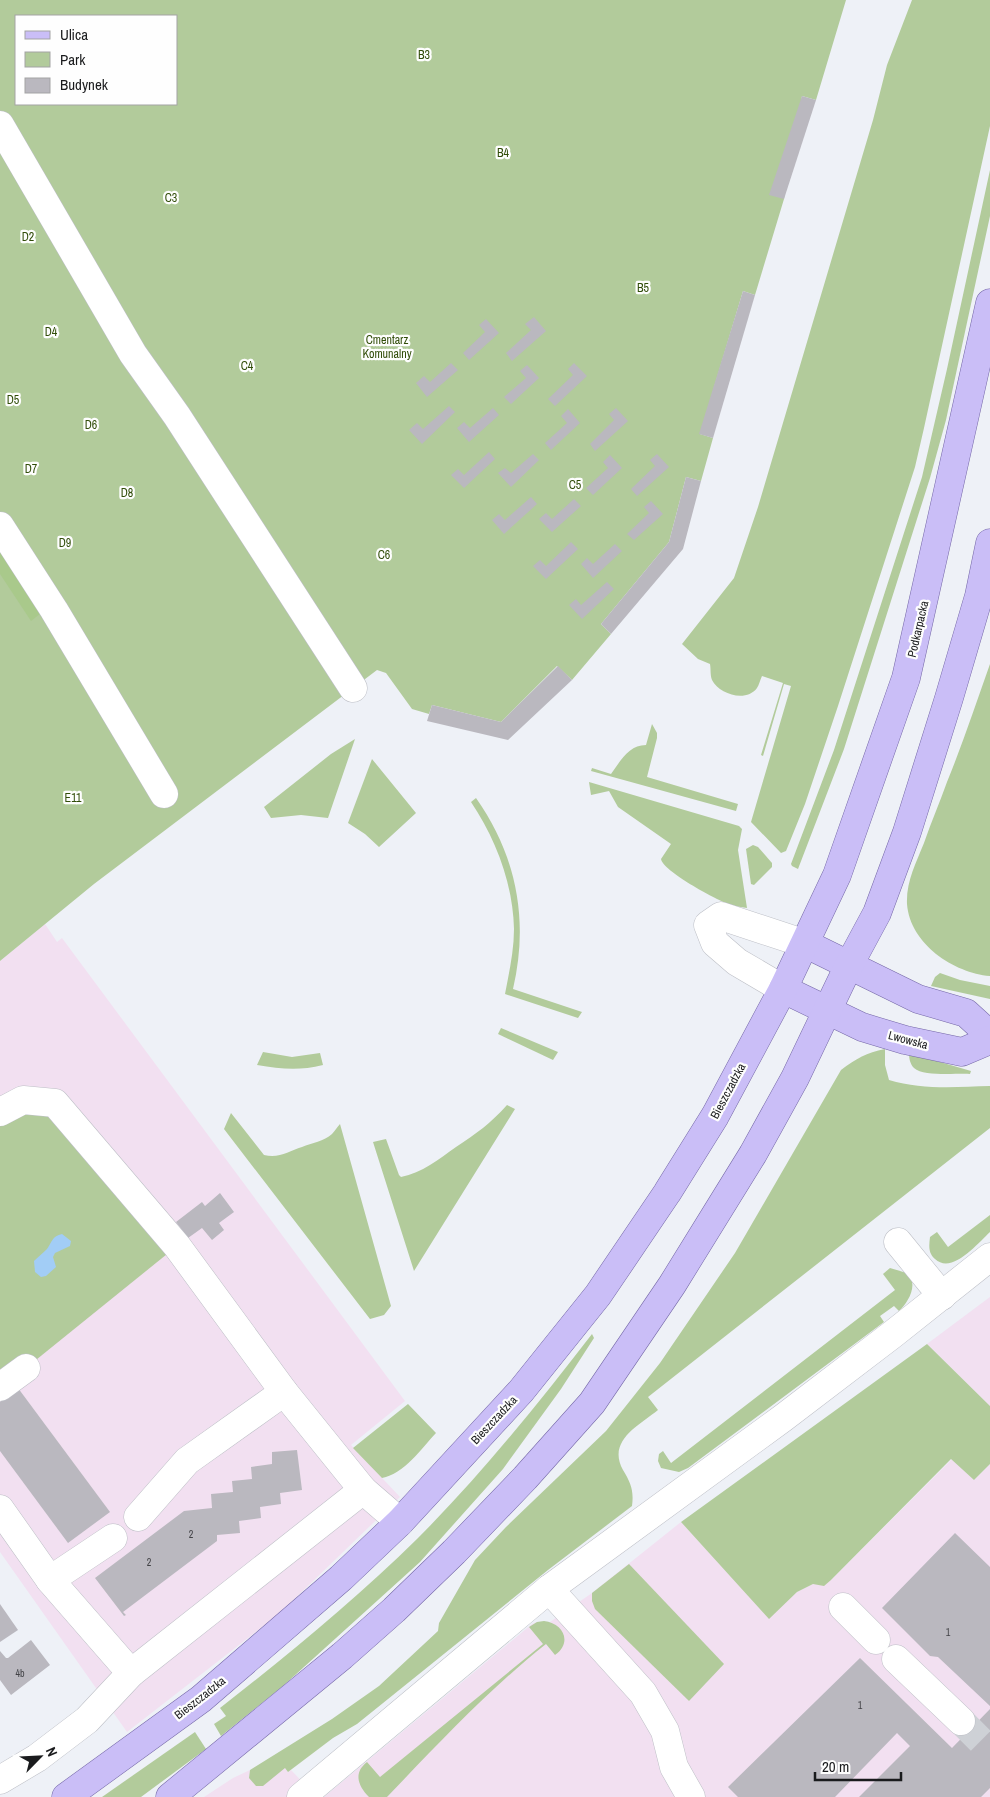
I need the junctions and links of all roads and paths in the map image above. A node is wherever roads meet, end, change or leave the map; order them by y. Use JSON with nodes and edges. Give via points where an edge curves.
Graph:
{"nodes":[{"id":1,"x":4,"y":142,"type":"edge"},
{"id":2,"x":990,"y":303,"type":"edge"},
{"id":3,"x":0,"y":526,"type":"edge"},
{"id":4,"x":990,"y":543,"type":"edge"},
{"id":5,"x":984,"y":597,"type":"edge"},
{"id":6,"x":353,"y":688,"type":"dead end"},
{"id":7,"x":164,"y":794,"type":"dead end"},
{"id":8,"x":806,"y":944,"type":"junction"},
{"id":9,"x":849,"y":965,"type":"junction"},
{"id":10,"x":783,"y":989,"type":"junction"},
{"id":11,"x":828,"y":1010,"type":"junction"},
{"id":12,"x":990,"y":1035,"type":"edge"},
{"id":13,"x":990,"y":1040,"type":"edge"},
{"id":14,"x":0,"y":1112,"type":"edge"},
{"id":15,"x":898,"y":1242,"type":"dead end"},
{"id":16,"x":990,"y":1257,"type":"edge"},
{"id":17,"x":942,"y":1296,"type":"junction"},
{"id":18,"x":26,"y":1368,"type":"dead end"},
{"id":19,"x":0,"y":1387,"type":"edge"},
{"id":20,"x":284,"y":1392,"type":"junction"},
{"id":21,"x":363,"y":1490,"type":"junction"},
{"id":22,"x":0,"y":1510,"type":"edge"},
{"id":23,"x":138,"y":1517,"type":"dead end"},
{"id":24,"x":400,"y":1522,"type":"junction"},
{"id":25,"x":113,"y":1538,"type":"dead end"},
{"id":26,"x":50,"y":1580,"type":"junction"},
{"id":27,"x":549,"y":1589,"type":"junction"},
{"id":28,"x":843,"y":1607,"type":"dead end"},
{"id":29,"x":876,"y":1640,"type":"dead end"},
{"id":30,"x":896,"y":1659,"type":"dead end"},
{"id":31,"x":131,"y":1673,"type":"junction"},
{"id":32,"x":961,"y":1721,"type":"tunnel mouth"},
{"id":33,"x":0,"y":1780,"type":"edge"},
{"id":34,"x":66,"y":1797,"type":"edge"},
{"id":35,"x":170,"y":1797,"type":"edge"},
{"id":36,"x":301,"y":1797,"type":"edge"},
{"id":37,"x":691,"y":1797,"type":"edge"}],
"edges":[{"from":1,"to":6,"type":"street","via":[[133,354],[177,416]]},
{"from":2,"to":8,"type":"main road","name":"Podkarpacka","via":[[906,678],[837,875]]},
{"from":3,"to":7,"type":"street"},
{"from":4,"to":5,"type":"main road"},
{"from":5,"to":9,"type":"main road","via":[[877,913]]},
{"from":8,"to":9,"type":"main road"},
{"from":8,"to":10,"type":"main road","name":"Bieszczadzka"},
{"from":8,"to":10,"type":"street","via":[[721,916],[708,925],[715,943],[737,962]]},
{"from":9,"to":11,"type":"main road"},
{"from":9,"to":12,"type":"main road","via":[[918,999],[966,1013]]},
{"from":10,"to":11,"type":"main road","name":"Lwowska"},
{"from":10,"to":24,"type":"main road","name":"Bieszczadzka","via":[[715,1116],[598,1295],[521,1391]]},
{"from":11,"to":13,"type":"main road","name":"Lwowska","via":[[862,1027],[962,1052]]},
{"from":11,"to":35,"type":"main road","via":[[753,1154],[672,1285],[592,1404],[454,1552],[394,1610]]},
{"from":14,"to":20,"type":"street","via":[[23,1100],[55,1102],[177,1246]]},
{"from":15,"to":17,"type":"street"},
{"from":16,"to":17,"type":"street"},
{"from":17,"to":27,"type":"street","via":[[783,1418]]},
{"from":18,"to":19,"type":"street"},
{"from":20,"to":21,"type":"street"},
{"from":20,"to":23,"type":"street","via":[[187,1461]]},
{"from":21,"to":24,"type":"street"},
{"from":21,"to":31,"type":"street"},
{"from":22,"to":26,"type":"street"},
{"from":24,"to":34,"type":"main road","name":"Bieszczadzka","via":[[341,1578],[201,1698]]},
{"from":25,"to":26,"type":"street"},
{"from":26,"to":31,"type":"street"},
{"from":27,"to":36,"type":"street"},
{"from":27,"to":37,"type":"street","via":[[643,1693],[665,1731],[674,1767]]},
{"from":28,"to":29,"type":"street"},
{"from":30,"to":32,"type":"street"},
{"from":31,"to":33,"type":"street","via":[[87,1720],[37,1758]]}]}
